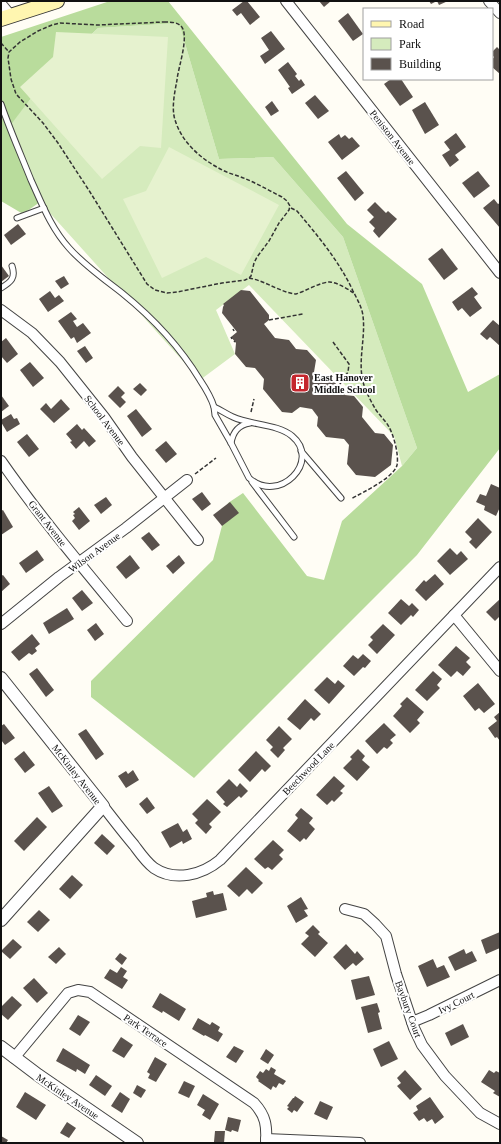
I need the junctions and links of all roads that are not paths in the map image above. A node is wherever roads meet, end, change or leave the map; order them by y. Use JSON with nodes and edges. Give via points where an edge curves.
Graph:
{"nodes":[{"id":1,"x":56,"y":1,"type":"edge"},
{"id":2,"x":286,"y":1,"type":"edge"},
{"id":3,"x":489,"y":1,"type":"edge"},
{"id":4,"x":1,"y":4,"type":"edge"},
{"id":5,"x":500,"y":13,"type":"edge"},
{"id":6,"x":6,"y":18,"type":"edge"},
{"id":7,"x":1,"y":104,"type":"edge"},
{"id":8,"x":44,"y":208,"type":"junction"},
{"id":9,"x":17,"y":218,"type":"dead end"},
{"id":10,"x":12,"y":266,"type":"dead end"},
{"id":11,"x":500,"y":273,"type":"edge"},
{"id":12,"x":1,"y":288,"type":"edge"},
{"id":13,"x":1,"y":310,"type":"edge"},
{"id":14,"x":214,"y":407,"type":"junction"},
{"id":15,"x":250,"y":423,"type":"junction"},
{"id":16,"x":231,"y":443,"type":"junction"},
{"id":17,"x":302,"y":451,"type":"junction"},
{"id":18,"x":1,"y":461,"type":"edge"},
{"id":19,"x":249,"y":478,"type":"junction"},
{"id":20,"x":188,"y":480,"type":"road end"},
{"id":21,"x":164,"y":497,"type":"junction"},
{"id":22,"x":341,"y":498,"type":"dead end"},
{"id":23,"x":294,"y":537,"type":"dead end"},
{"id":24,"x":198,"y":540,"type":"dead end"},
{"id":25,"x":78,"y":563,"type":"junction"},
{"id":26,"x":500,"y":567,"type":"edge"},
{"id":27,"x":454,"y":616,"type":"junction"},
{"id":28,"x":127,"y":621,"type":"dead end"},
{"id":29,"x":1,"y":624,"type":"edge"},
{"id":30,"x":500,"y":670,"type":"edge"},
{"id":31,"x":1,"y":678,"type":"edge"},
{"id":32,"x":103,"y":806,"type":"junction"},
{"id":33,"x":346,"y":909,"type":"dead end"},
{"id":34,"x":1,"y":920,"type":"edge"},
{"id":35,"x":500,"y":980,"type":"edge"},
{"id":36,"x":412,"y":1022,"type":"junction"},
{"id":37,"x":1,"y":1047,"type":"edge"},
{"id":38,"x":14,"y":1058,"type":"junction"},
{"id":39,"x":500,"y":1124,"type":"edge"},
{"id":40,"x":266,"y":1141,"type":"edge"},
{"id":41,"x":137,"y":1143,"type":"edge"},
{"id":42,"x":360,"y":1143,"type":"edge"}],
"edges":[{"from":1,"to":6,"type":"main road"},
{"from":2,"to":11,"type":"street","name":"Peniston Avenue"},
{"from":3,"to":5,"type":"street"},
{"from":4,"to":6,"type":"street"},
{"from":7,"to":8,"type":"lane"},
{"from":8,"to":9,"type":"lane"},
{"from":8,"to":14,"type":"lane","via":[[54,228],[70,250],[163,331],[196,373]]},
{"from":10,"to":12,"type":"lane","via":[[13,277]]},
{"from":13,"to":21,"type":"street","name":"School Avenue","via":[[32,333],[60,362]]},
{"from":14,"to":15,"type":"lane"},
{"from":14,"to":16,"type":"lane","via":[[215,415]]},
{"from":15,"to":16,"type":"lane","via":[[236,430]]},
{"from":15,"to":17,"type":"lane","via":[[287,432],[296,440]]},
{"from":16,"to":19,"type":"lane"},
{"from":17,"to":19,"type":"lane","via":[[299,469],[287,482],[276,486],[264,486]]},
{"from":17,"to":22,"type":"lane"},
{"from":18,"to":25,"type":"street","name":"Grant Avenue"},
{"from":19,"to":23,"type":"lane"},
{"from":20,"to":21,"type":"street","name":"Wilson Avenue"},
{"from":21,"to":24,"type":"street","name":"School Avenue"},
{"from":21,"to":25,"type":"street","name":"Wilson Avenue"},
{"from":25,"to":28,"type":"street","name":"Grant Avenue"},
{"from":25,"to":29,"type":"street","name":"Wilson Avenue"},
{"from":26,"to":27,"type":"street","name":"Beechwood Lane"},
{"from":27,"to":30,"type":"street"},
{"from":27,"to":32,"type":"street","name":"Beechwood Lane","via":[[220,860],[206,870],[182,875],[154,868]]},
{"from":31,"to":32,"type":"street","name":"McKinley Avenue"},
{"from":32,"to":34,"type":"street","name":"McKinley Avenue"},
{"from":33,"to":36,"type":"street","name":"Baybury Court","via":[[364,914],[386,936]]},
{"from":35,"to":36,"type":"street","name":"Ivy Court"},
{"from":36,"to":39,"type":"street","name":"Baybury Court","via":[[422,1045],[445,1076],[480,1114]]},
{"from":37,"to":38,"type":"street","name":"McKinley Avenue"},
{"from":38,"to":40,"type":"street","name":"Park Terrace","via":[[68,993],[78,990],[90,992],[254,1103],[263,1115]]},
{"from":38,"to":41,"type":"street","name":"McKinley Avenue"},
{"from":40,"to":42,"type":"street"}]}
